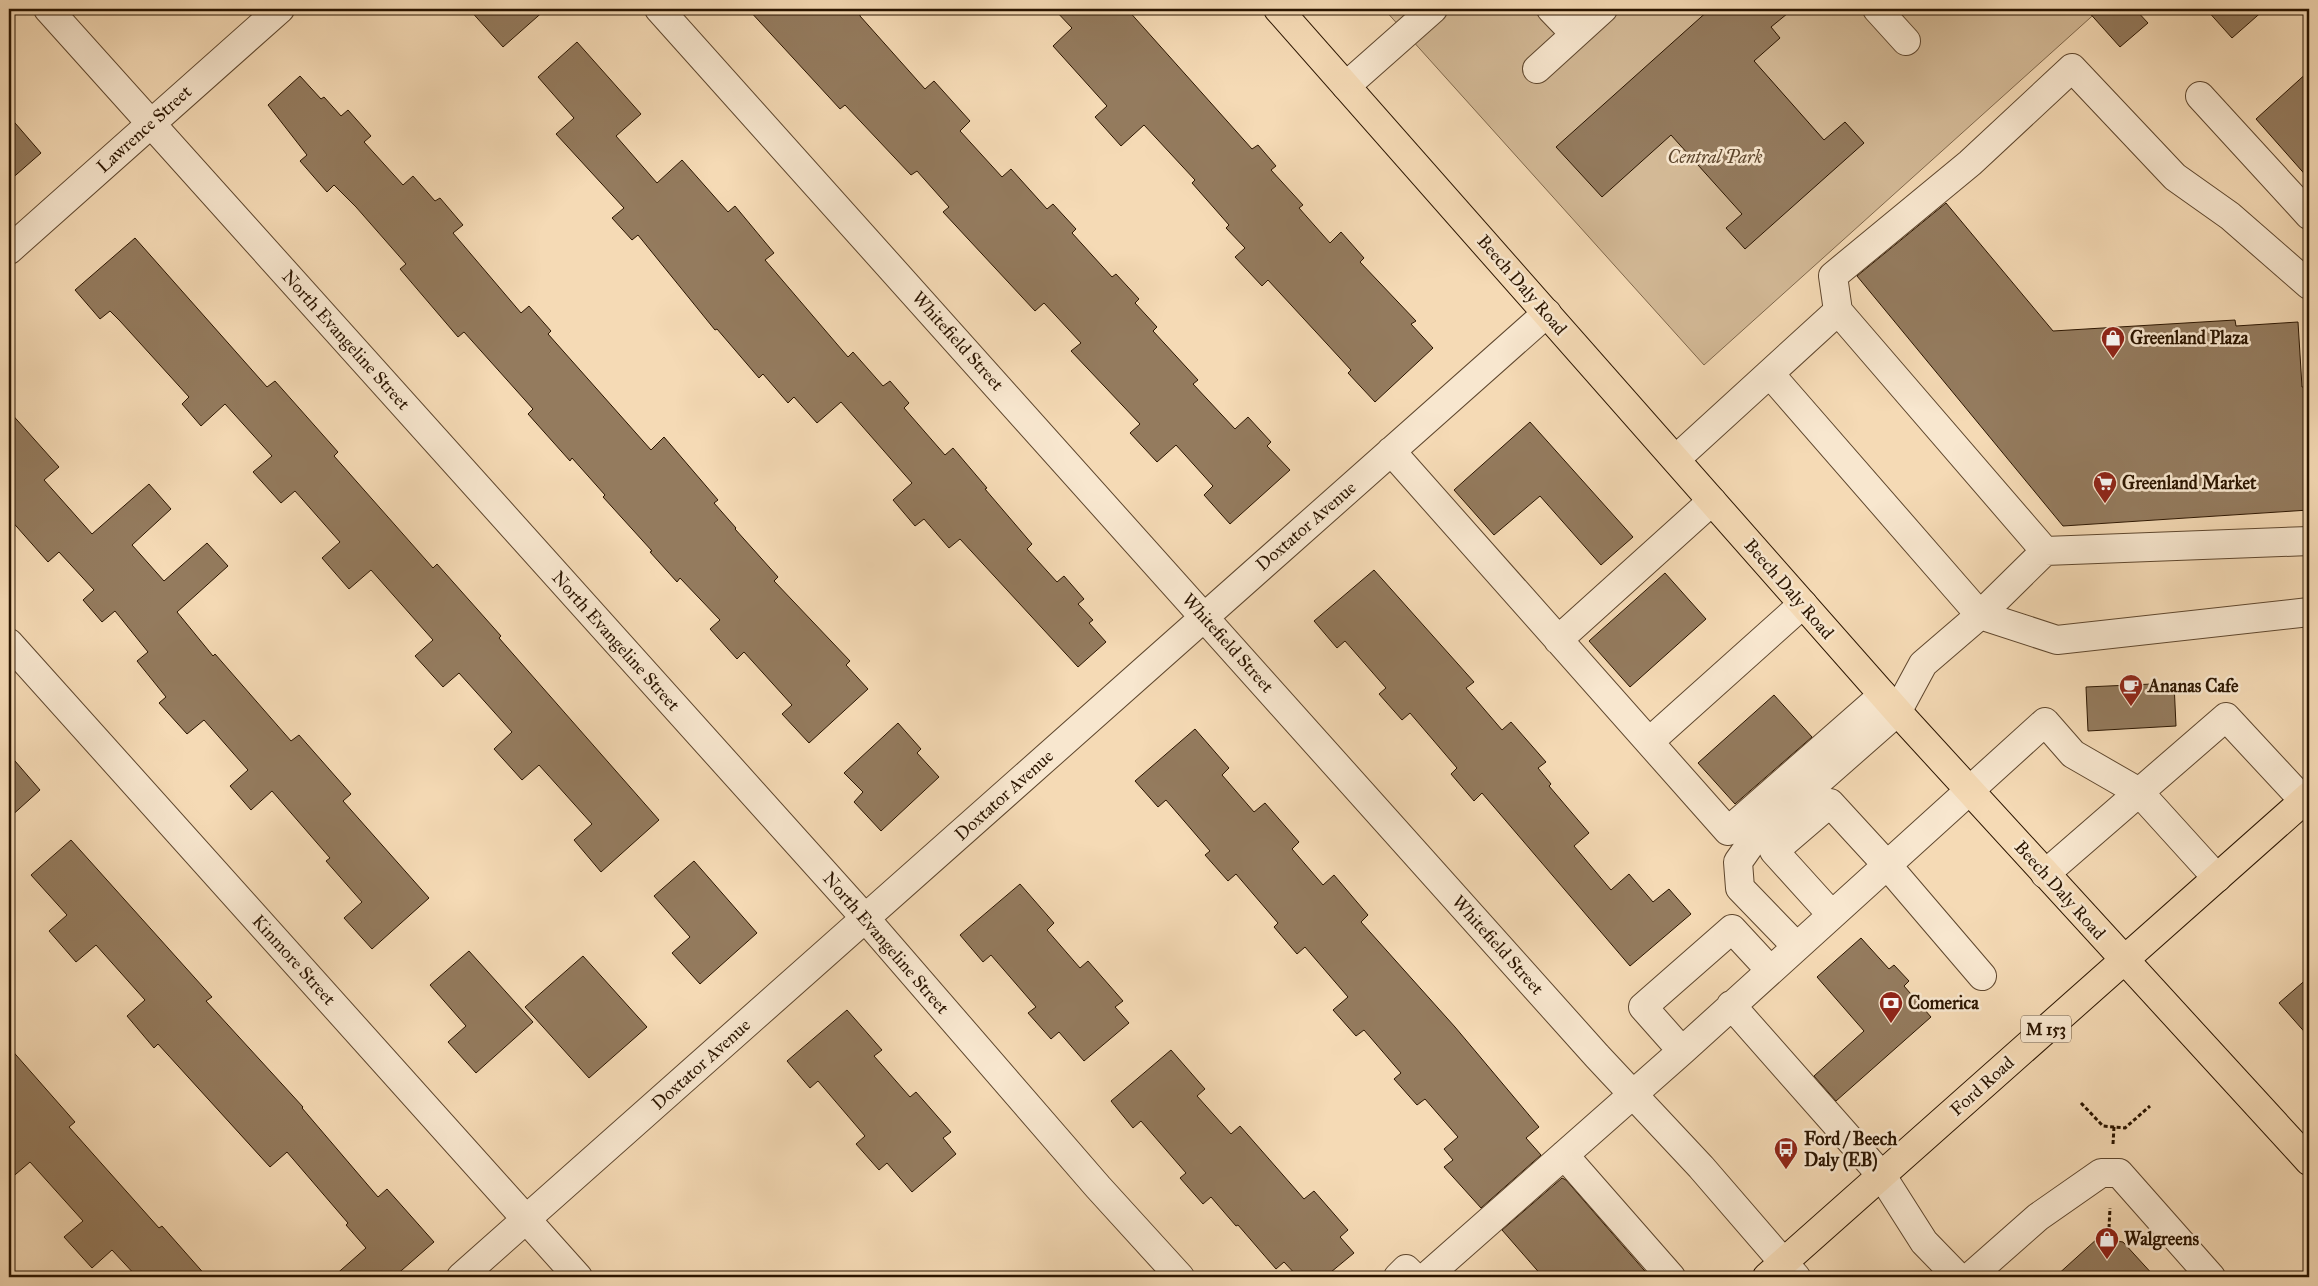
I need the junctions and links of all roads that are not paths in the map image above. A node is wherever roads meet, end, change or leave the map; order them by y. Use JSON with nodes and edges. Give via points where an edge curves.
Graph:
{"nodes":[{"id":1,"x":48,"y":9,"type":"edge"},
{"id":2,"x":280,"y":9,"type":"edge"},
{"id":3,"x":659,"y":9,"type":"edge"},
{"id":4,"x":1278,"y":9,"type":"edge"},
{"id":5,"x":1433,"y":9,"type":"edge"},
{"id":6,"x":1551,"y":9,"type":"edge"},
{"id":7,"x":1603,"y":9,"type":"edge"},
{"id":8,"x":1877,"y":9,"type":"edge"},
{"id":9,"x":1575,"y":34,"type":"junction"},
{"id":10,"x":1906,"y":41,"type":"dead end"},
{"id":11,"x":1537,"y":69,"type":"dead end"},
{"id":12,"x":1346,"y":86,"type":"junction"},
{"id":13,"x":2200,"y":96,"type":"dead end"},
{"id":14,"x":151,"y":123,"type":"junction"},
{"id":15,"x":2309,"y":215,"type":"edge"},
{"id":16,"x":9,"y":250,"type":"edge"},
{"id":17,"x":2309,"y":284,"type":"edge"},
{"id":18,"x":1838,"y":311,"type":"junction"},
{"id":19,"x":1547,"y":313,"type":"junction"},
{"id":20,"x":1770,"y":374,"type":"junction"},
{"id":21,"x":1391,"y":451,"type":"junction"},
{"id":22,"x":1676,"y":459,"type":"junction"},
{"id":23,"x":1712,"y":501,"type":"junction"},
{"id":24,"x":2309,"y":541,"type":"edge"},
{"id":25,"x":2045,"y":551,"type":"junction"},
{"id":26,"x":1803,"y":604,"type":"junction"},
{"id":27,"x":2309,"y":612,"type":"edge"},
{"id":28,"x":1980,"y":615,"type":"junction"},
{"id":29,"x":1205,"y":616,"type":"junction"},
{"id":30,"x":1558,"y":640,"type":"junction"},
{"id":31,"x":9,"y":643,"type":"edge"},
{"id":32,"x":1890,"y":704,"type":"junction"},
{"id":33,"x":1649,"y":742,"type":"junction"},
{"id":34,"x":1968,"y":790,"type":"junction"},
{"id":35,"x":2139,"y":792,"type":"junction"},
{"id":36,"x":2307,"y":799,"type":"edge"},
{"id":37,"x":1887,"y":865,"type":"junction"},
{"id":38,"x":2045,"y":874,"type":"junction"},
{"id":39,"x":2217,"y":878,"type":"junction"},
{"id":40,"x":1831,"y":914,"type":"junction"},
{"id":41,"x":865,"y":918,"type":"junction"},
{"id":42,"x":1796,"y":946,"type":"junction"},
{"id":43,"x":2124,"y":960,"type":"junction"},
{"id":44,"x":1770,"y":970,"type":"junction"},
{"id":45,"x":1982,"y":976,"type":"dead end"},
{"id":46,"x":1731,"y":1005,"type":"junction"},
{"id":47,"x":1682,"y":1050,"type":"junction"},
{"id":48,"x":1633,"y":1094,"type":"junction"},
{"id":49,"x":1564,"y":1155,"type":"junction"},
{"id":50,"x":2309,"y":1162,"type":"edge"},
{"id":51,"x":1882,"y":1176,"type":"junction"},
{"id":52,"x":526,"y":1219,"type":"junction"},
{"id":53,"x":1782,"y":1272,"type":"edge"},
{"id":54,"x":460,"y":1277,"type":"edge"},
{"id":55,"x":578,"y":1277,"type":"edge"},
{"id":56,"x":1180,"y":1277,"type":"edge"},
{"id":57,"x":1398,"y":1277,"type":"edge"},
{"id":58,"x":1414,"y":1277,"type":"edge"},
{"id":59,"x":1426,"y":1277,"type":"edge"},
{"id":60,"x":1671,"y":1277,"type":"edge"},
{"id":61,"x":1958,"y":1277,"type":"edge"},
{"id":62,"x":1970,"y":1277,"type":"edge"},
{"id":63,"x":2212,"y":1277,"type":"edge"}],
"edges":[{"from":1,"to":14,"type":"street","name":"North Evangeline Street"},
{"from":2,"to":14,"type":"street","name":"Lawrence Street"},
{"from":3,"to":29,"type":"street","name":"Whitefield Street"},
{"from":4,"to":12,"type":"main road","name":"Beech Daly Road"},
{"from":5,"to":12,"type":"street"},
{"from":6,"to":9,"type":"street"},
{"from":7,"to":9,"type":"street"},
{"from":8,"to":10,"type":"street"},
{"from":9,"to":11,"type":"street"},
{"from":12,"to":19,"type":"main road","name":"Beech Daly Road"},
{"from":13,"to":15,"type":"street"},
{"from":14,"to":16,"type":"street","name":"Lawrence Street"},
{"from":14,"to":41,"type":"street","name":"North Evangeline Street"},
{"from":17,"to":18,"type":"street","via":[[2230,216],[2175,177],[2072,68],[1970,163],[1833,276]]},
{"from":18,"to":20,"type":"street"},
{"from":18,"to":25,"type":"street"},
{"from":19,"to":21,"type":"street","name":"Doxtator Avenue"},
{"from":19,"to":22,"type":"main road","name":"Beech Daly Road"},
{"from":20,"to":22,"type":"street"},
{"from":20,"to":28,"type":"street"},
{"from":21,"to":29,"type":"street","name":"Doxtator Avenue"},
{"from":21,"to":30,"type":"street"},
{"from":22,"to":23,"type":"main road","name":"Beech Daly Road"},
{"from":23,"to":26,"type":"main road","name":"Beech Daly Road"},
{"from":23,"to":30,"type":"street"},
{"from":24,"to":25,"type":"street"},
{"from":25,"to":28,"type":"street"},
{"from":26,"to":32,"type":"main road","name":"Beech Daly Road"},
{"from":26,"to":33,"type":"street"},
{"from":27,"to":28,"type":"street","via":[[2057,640]]},
{"from":28,"to":32,"type":"street","via":[[1924,664]]},
{"from":29,"to":41,"type":"street","name":"Doxtator Avenue"},
{"from":29,"to":48,"type":"street","name":"Whitefield Street"},
{"from":30,"to":33,"type":"street"},
{"from":31,"to":52,"type":"street","name":"Kinmore Street"},
{"from":32,"to":33,"type":"street","via":[[1728,831]]},
{"from":32,"to":34,"type":"main road","name":"Beech Daly Road"},
{"from":32,"to":42,"type":"street","via":[[1844,759],[1757,835],[1738,862],[1740,888]]},
{"from":34,"to":35,"type":"street","via":[[2045,722],[2073,754]]},
{"from":34,"to":37,"type":"street"},
{"from":34,"to":38,"type":"main road","name":"Beech Daly Road"},
{"from":35,"to":36,"type":"street","via":[[2226,717]]},
{"from":35,"to":38,"type":"street"},
{"from":35,"to":39,"type":"street"},
{"from":36,"to":39,"type":"main road","name":"Ford Road","number":"M 153"},
{"from":37,"to":40,"type":"street"},
{"from":37,"to":40,"type":"street","via":[[1830,803],[1774,851]]},
{"from":37,"to":45,"type":"street"},
{"from":38,"to":43,"type":"main road","name":"Beech Daly Road"},
{"from":39,"to":43,"type":"main road","name":"Ford Road","number":"M 153"},
{"from":40,"to":42,"type":"street"},
{"from":41,"to":52,"type":"street","name":"Doxtator Avenue"},
{"from":41,"to":56,"type":"street","name":"North Evangeline Street"},
{"from":42,"to":44,"type":"street"},
{"from":43,"to":50,"type":"main road","name":"Beech Daly Road"},
{"from":43,"to":51,"type":"main road","name":"Ford Road","number":"M 153"},
{"from":44,"to":46,"type":"street"},
{"from":44,"to":47,"type":"street","via":[[1732,929],[1643,1007]]},
{"from":46,"to":47,"type":"street"},
{"from":46,"to":51,"type":"street"},
{"from":47,"to":48,"type":"street"},
{"from":48,"to":49,"type":"street"},
{"from":48,"to":53,"type":"street","name":"Whitefield Street","via":[[1701,1167]]},
{"from":49,"to":59,"type":"street"},
{"from":49,"to":60,"type":"street"},
{"from":51,"to":53,"type":"main road","name":"Ford Road","number":"M 153"},
{"from":51,"to":61,"type":"street","via":[[1924,1242]]},
{"from":52,"to":54,"type":"street","name":"Doxtator Avenue"},
{"from":52,"to":55,"type":"street","name":"Kinmore Street"},
{"from":57,"to":58,"type":"street","via":[[1406,1269]]},
{"from":62,"to":63,"type":"street","via":[[2038,1217],[2101,1173],[2106,1173],[2119,1174]]}]}
